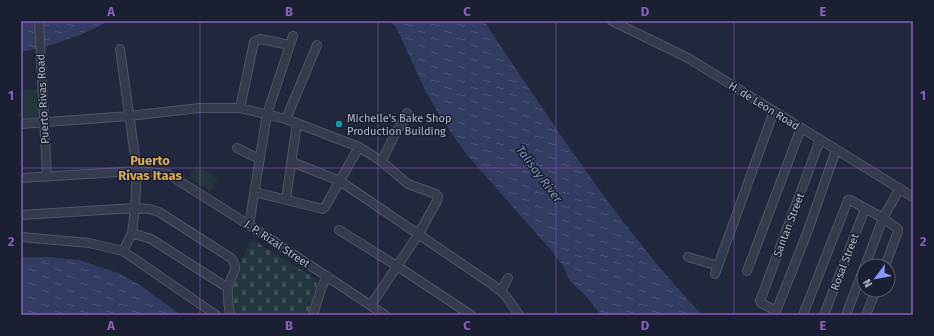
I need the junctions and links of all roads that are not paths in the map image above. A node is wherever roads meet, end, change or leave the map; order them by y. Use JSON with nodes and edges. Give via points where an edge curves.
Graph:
{"nodes":[{"id":1,"x":39,"y":21,"type":"edge"},
{"id":2,"x":612,"y":21,"type":"edge"},
{"id":3,"x":294,"y":36,"type":"dead end"},
{"id":4,"x":317,"y":45,"type":"dead end"},
{"id":5,"x":290,"y":46,"type":"junction"},
{"id":6,"x":120,"y":49,"type":"dead end"},
{"id":7,"x":240,"y":108,"type":"junction"},
{"id":8,"x":774,"y":111,"type":"junction"},
{"id":9,"x":407,"y":113,"type":"dead end"},
{"id":10,"x":267,"y":114,"type":"junction"},
{"id":11,"x":129,"y":116,"type":"junction"},
{"id":12,"x":286,"y":119,"type":"junction"},
{"id":13,"x":44,"y":123,"type":"junction"},
{"id":14,"x":21,"y":124,"type":"edge"},
{"id":15,"x":297,"y":124,"type":"junction"},
{"id":16,"x":801,"y":128,"type":"junction"},
{"id":17,"x":820,"y":140,"type":"junction"},
{"id":18,"x":359,"y":147,"type":"junction"},
{"id":19,"x":238,"y":148,"type":"dead end"},
{"id":20,"x":836,"y":150,"type":"junction"},
{"id":21,"x":259,"y":159,"type":"junction"},
{"id":22,"x":292,"y":162,"type":"junction"},
{"id":23,"x":381,"y":162,"type":"junction"},
{"id":24,"x":137,"y":171,"type":"junction"},
{"id":25,"x":47,"y":177,"type":"junction"},
{"id":26,"x":21,"y":178,"type":"edge"},
{"id":27,"x":340,"y":181,"type":"junction"},
{"id":28,"x":900,"y":188,"type":"junction"},
{"id":29,"x":255,"y":192,"type":"junction"},
{"id":30,"x":913,"y":196,"type":"edge"},
{"id":31,"x":286,"y":200,"type":"junction"},
{"id":32,"x":135,"y":208,"type":"junction"},
{"id":33,"x":865,"y":209,"type":"junction"},
{"id":34,"x":21,"y":215,"type":"edge"},
{"id":35,"x":883,"y":218,"type":"junction"},
{"id":36,"x":249,"y":225,"type":"junction"},
{"id":37,"x":339,"y":230,"type":"dead end"},
{"id":38,"x":132,"y":233,"type":"junction"},
{"id":39,"x":418,"y":235,"type":"junction"},
{"id":40,"x":21,"y":237,"type":"edge"},
{"id":41,"x":123,"y":251,"type":"junction"},
{"id":42,"x":688,"y":257,"type":"dead end"},
{"id":43,"x":867,"y":258,"type":"edge"},
{"id":44,"x":888,"y":258,"type":"edge"},
{"id":45,"x":397,"y":266,"type":"junction"},
{"id":46,"x":718,"y":266,"type":"junction"},
{"id":47,"x":747,"y":271,"type":"dead end"},
{"id":48,"x":715,"y":274,"type":"dead end"},
{"id":49,"x":327,"y":276,"type":"junction"},
{"id":50,"x":508,"y":278,"type":"dead end"},
{"id":51,"x":228,"y":288,"type":"junction"},
{"id":52,"x":856,"y":288,"type":"edge"},
{"id":53,"x":501,"y":291,"type":"junction"},
{"id":54,"x":873,"y":298,"type":"edge"},
{"id":55,"x":371,"y":305,"type":"junction"},
{"id":56,"x":216,"y":315,"type":"edge"},
{"id":57,"x":230,"y":315,"type":"edge"},
{"id":58,"x":313,"y":315,"type":"edge"},
{"id":59,"x":385,"y":315,"type":"edge"},
{"id":60,"x":471,"y":315,"type":"edge"},
{"id":61,"x":519,"y":315,"type":"edge"},
{"id":62,"x":803,"y":315,"type":"edge"},
{"id":63,"x":824,"y":315,"type":"edge"},
{"id":64,"x":846,"y":315,"type":"edge"},
{"id":65,"x":866,"y":315,"type":"edge"}],
"edges":[{"from":1,"to":13,"type":"street","name":"Puerto Rivas Road"},
{"from":2,"to":8,"type":"street","name":"H. de Leon Road","via":[[688,58]]},
{"from":3,"to":5,"type":"street"},
{"from":4,"to":12,"type":"street"},
{"from":5,"to":7,"type":"street","via":[[260,39],[254,42]]},
{"from":5,"to":10,"type":"street"},
{"from":6,"to":11,"type":"street"},
{"from":7,"to":10,"type":"street"},
{"from":7,"to":11,"type":"street","via":[[198,108]]},
{"from":8,"to":16,"type":"street","name":"H. de Leon Road"},
{"from":8,"to":46,"type":"street"},
{"from":9,"to":23,"type":"street"},
{"from":10,"to":12,"type":"street"},
{"from":10,"to":21,"type":"street"},
{"from":11,"to":13,"type":"street"},
{"from":11,"to":24,"type":"street"},
{"from":12,"to":15,"type":"street"},
{"from":13,"to":14,"type":"street"},
{"from":13,"to":25,"type":"street","name":"Puerto Rivas Road"},
{"from":15,"to":18,"type":"street"},
{"from":15,"to":22,"type":"street"},
{"from":16,"to":17,"type":"street","name":"H. de Leon Road"},
{"from":16,"to":47,"type":"street"},
{"from":17,"to":20,"type":"street","name":"H. de Leon Road"},
{"from":17,"to":20,"type":"street","name":"Santan Street","via":[[760,301],[776,311]]},
{"from":18,"to":23,"type":"street"},
{"from":18,"to":27,"type":"street"},
{"from":19,"to":21,"type":"street"},
{"from":20,"to":28,"type":"street","name":"H. de Leon Road"},
{"from":21,"to":29,"type":"street"},
{"from":22,"to":27,"type":"street"},
{"from":22,"to":31,"type":"street"},
{"from":23,"to":39,"type":"street","via":[[408,184],[437,195],[437,201]]},
{"from":24,"to":25,"type":"street"},
{"from":24,"to":32,"type":"street"},
{"from":24,"to":36,"type":"street","name":"J. P. Rizal Street","via":[[168,174]]},
{"from":25,"to":26,"type":"street"},
{"from":27,"to":31,"type":"street","via":[[323,209]]},
{"from":27,"to":39,"type":"street"},
{"from":28,"to":30,"type":"street","name":"H. de Leon Road"},
{"from":28,"to":35,"type":"street"},
{"from":29,"to":31,"type":"street"},
{"from":29,"to":36,"type":"street"},
{"from":32,"to":34,"type":"street"},
{"from":32,"to":38,"type":"street"},
{"from":32,"to":51,"type":"street","via":[[159,212],[230,258],[236,267]]},
{"from":33,"to":35,"type":"street"},
{"from":33,"to":62,"type":"street","via":[[848,200]]},
{"from":33,"to":63,"type":"street","name":"Rosal Street"},
{"from":35,"to":43,"type":"street"},
{"from":35,"to":44,"type":"street","via":[[898,231]]},
{"from":36,"to":49,"type":"street","name":"J. P. Rizal Street"},
{"from":37,"to":45,"type":"street"},
{"from":38,"to":41,"type":"street"},
{"from":38,"to":51,"type":"street","via":[[151,240]]},
{"from":39,"to":45,"type":"street"},
{"from":39,"to":53,"type":"street"},
{"from":40,"to":41,"type":"street","via":[[89,243]]},
{"from":41,"to":56,"type":"street"},
{"from":42,"to":46,"type":"street"},
{"from":45,"to":55,"type":"street"},
{"from":45,"to":60,"type":"street"},
{"from":46,"to":48,"type":"street"},
{"from":49,"to":55,"type":"street","name":"J. P. Rizal Street"},
{"from":49,"to":58,"type":"street"},
{"from":50,"to":53,"type":"street"},
{"from":51,"to":57,"type":"street"},
{"from":52,"to":64,"type":"street"},
{"from":53,"to":61,"type":"street"},
{"from":54,"to":65,"type":"street"},
{"from":55,"to":59,"type":"street","name":"J. P. Rizal Street"}]}
